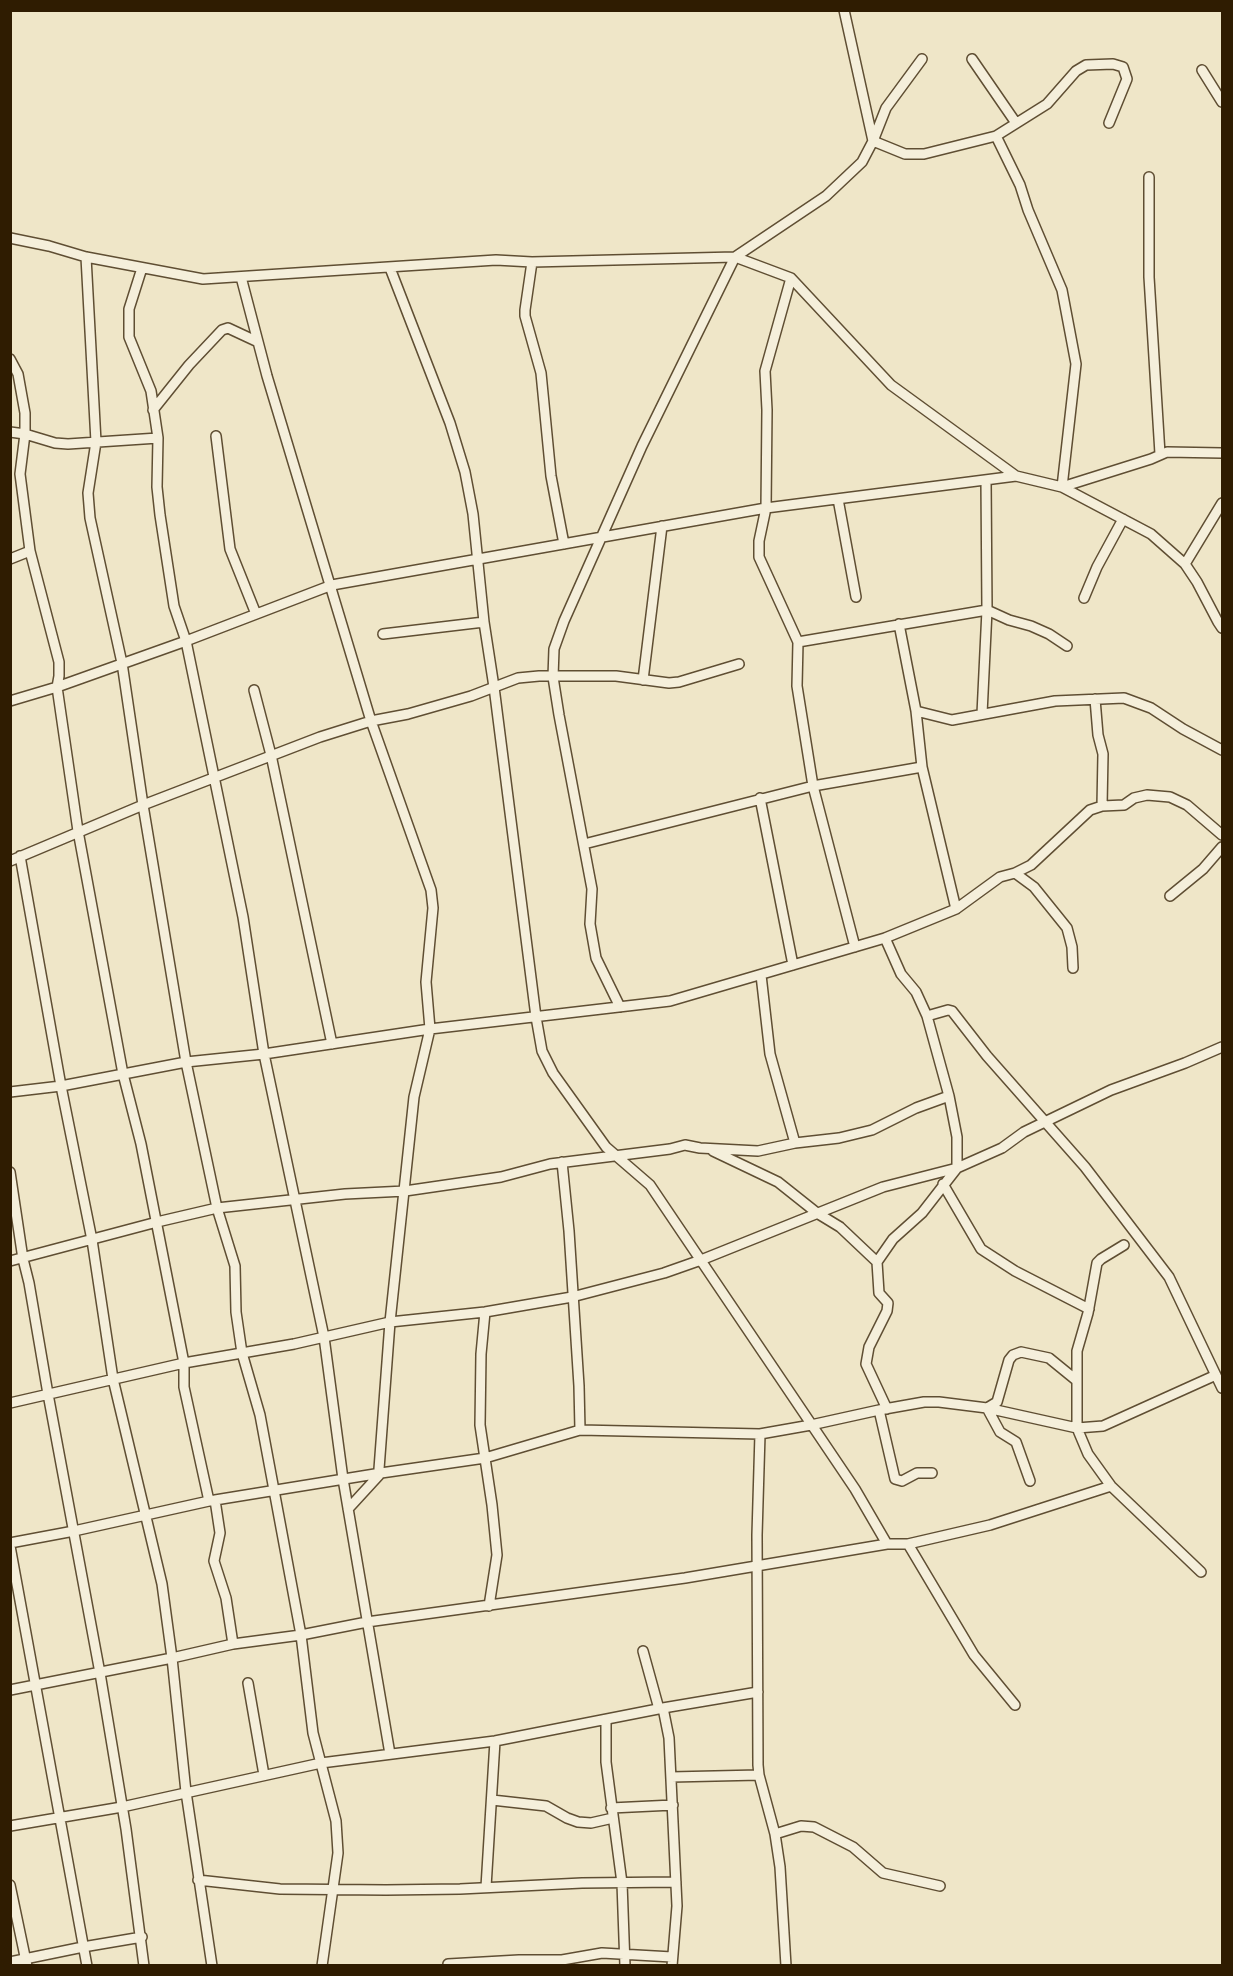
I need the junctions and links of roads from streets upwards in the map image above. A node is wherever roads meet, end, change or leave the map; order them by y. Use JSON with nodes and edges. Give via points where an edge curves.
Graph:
{"nodes":[{"id":1,"x":844,"y":10,"type":"edge"},
{"id":2,"x":922,"y":59,"type":"dead end"},
{"id":3,"x":972,"y":59,"type":"dead end"},
{"id":4,"x":1202,"y":70,"type":"dead end"},
{"id":5,"x":1222,"y":102,"type":"edge"},
{"id":6,"x":1016,"y":123,"type":"junction"},
{"id":7,"x":1109,"y":123,"type":"dead end"},
{"id":8,"x":996,"y":136,"type":"junction"},
{"id":9,"x":873,"y":141,"type":"junction"},
{"id":10,"x":1149,"y":177,"type":"dead end"},
{"id":11,"x":10,"y":238,"type":"edge"},
{"id":12,"x":86,"y":257,"type":"junction"},
{"id":13,"x":735,"y":257,"type":"junction"},
{"id":14,"x":532,"y":262,"type":"junction"},
{"id":15,"x":142,"y":268,"type":"junction"},
{"id":16,"x":390,"y":268,"type":"junction"},
{"id":17,"x":241,"y":277,"type":"junction"},
{"id":18,"x":791,"y":278,"type":"junction"},
{"id":19,"x":258,"y":342,"type":"junction"},
{"id":20,"x":10,"y":358,"type":"edge"},
{"id":21,"x":153,"y":410,"type":"junction"},
{"id":22,"x":10,"y":432,"type":"edge"},
{"id":23,"x":25,"y":434,"type":"junction"},
{"id":24,"x":216,"y":436,"type":"dead end"},
{"id":25,"x":158,"y":438,"type":"junction"},
{"id":26,"x":96,"y":442,"type":"junction"},
{"id":27,"x":1222,"y":453,"type":"edge"},
{"id":28,"x":1160,"y":454,"type":"junction"},
{"id":29,"x":1016,"y":476,"type":"junction"},
{"id":30,"x":986,"y":480,"type":"junction"},
{"id":31,"x":1062,"y":487,"type":"junction"},
{"id":32,"x":838,"y":499,"type":"junction"},
{"id":33,"x":1222,"y":503,"type":"edge"},
{"id":34,"x":766,"y":508,"type":"junction"},
{"id":35,"x":1123,"y":519,"type":"junction"},
{"id":36,"x":662,"y":526,"type":"junction"},
{"id":37,"x":601,"y":537,"type":"junction"},
{"id":38,"x":564,"y":544,"type":"junction"},
{"id":39,"x":30,"y":551,"type":"junction"},
{"id":40,"x":10,"y":559,"type":"edge"},
{"id":41,"x":478,"y":560,"type":"junction"},
{"id":42,"x":1185,"y":564,"type":"junction"},
{"id":43,"x":332,"y":585,"type":"junction"},
{"id":44,"x":856,"y":597,"type":"dead end"},
{"id":45,"x":1084,"y":598,"type":"dead end"},
{"id":46,"x":987,"y":610,"type":"junction"},
{"id":47,"x":256,"y":614,"type":"junction"},
{"id":48,"x":484,"y":622,"type":"junction"},
{"id":49,"x":1221,"y":623,"type":"edge"},
{"id":50,"x":899,"y":624,"type":"junction"},
{"id":51,"x":383,"y":634,"type":"dead end"},
{"id":52,"x":186,"y":641,"type":"junction"},
{"id":53,"x":798,"y":642,"type":"junction"},
{"id":54,"x":1067,"y":646,"type":"dead end"},
{"id":55,"x":122,"y":663,"type":"junction"},
{"id":56,"x":739,"y":664,"type":"dead end"},
{"id":57,"x":553,"y":677,"type":"junction"},
{"id":58,"x":643,"y":680,"type":"junction"},
{"id":59,"x":57,"y":687,"type":"junction"},
{"id":60,"x":494,"y":687,"type":"junction"},
{"id":61,"x":254,"y":690,"type":"dead end"},
{"id":62,"x":1095,"y":699,"type":"junction"},
{"id":63,"x":10,"y":701,"type":"edge"},
{"id":64,"x":916,"y":711,"type":"junction"},
{"id":65,"x":982,"y":714,"type":"junction"},
{"id":66,"x":371,"y":721,"type":"junction"},
{"id":67,"x":1222,"y":750,"type":"edge"},
{"id":68,"x":271,"y":755,"type":"junction"},
{"id":69,"x":922,"y":767,"type":"junction"},
{"id":70,"x":215,"y":778,"type":"junction"},
{"id":71,"x":813,"y":786,"type":"junction"},
{"id":72,"x":760,"y":798,"type":"junction"},
{"id":73,"x":143,"y":805,"type":"junction"},
{"id":74,"x":1101,"y":806,"type":"junction"},
{"id":75,"x":78,"y":831,"type":"junction"},
{"id":76,"x":1222,"y":834,"type":"edge"},
{"id":77,"x":584,"y":844,"type":"junction"},
{"id":78,"x":1222,"y":847,"type":"edge"},
{"id":79,"x":20,"y":856,"type":"junction"},
{"id":80,"x":10,"y":861,"type":"edge"},
{"id":81,"x":1015,"y":873,"type":"junction"},
{"id":82,"x":1170,"y":896,"type":"dead end"},
{"id":83,"x":956,"y":909,"type":"junction"},
{"id":84,"x":885,"y":938,"type":"junction"},
{"id":85,"x":855,"y":947,"type":"junction"},
{"id":86,"x":793,"y":965,"type":"junction"},
{"id":87,"x":1073,"y":968,"type":"dead end"},
{"id":88,"x":761,"y":975,"type":"junction"},
{"id":89,"x":620,"y":1007,"type":"junction"},
{"id":90,"x":927,"y":1016,"type":"junction"},
{"id":91,"x":536,"y":1017,"type":"junction"},
{"id":92,"x":430,"y":1029,"type":"junction"},
{"id":93,"x":332,"y":1044,"type":"junction"},
{"id":94,"x":1222,"y":1047,"type":"edge"},
{"id":95,"x":264,"y":1053,"type":"junction"},
{"id":96,"x":186,"y":1062,"type":"junction"},
{"id":97,"x":123,"y":1074,"type":"junction"},
{"id":98,"x":61,"y":1086,"type":"junction"},
{"id":99,"x":10,"y":1092,"type":"edge"},
{"id":100,"x":949,"y":1096,"type":"junction"},
{"id":101,"x":1045,"y":1122,"type":"junction"},
{"id":102,"x":795,"y":1143,"type":"junction"},
{"id":103,"x":708,"y":1149,"type":"junction"},
{"id":104,"x":615,"y":1154,"type":"junction"},
{"id":105,"x":562,"y":1162,"type":"junction"},
{"id":106,"x":957,"y":1168,"type":"junction"},
{"id":107,"x":10,"y":1172,"type":"edge"},
{"id":108,"x":943,"y":1184,"type":"junction"},
{"id":109,"x":405,"y":1191,"type":"junction"},
{"id":110,"x":296,"y":1199,"type":"junction"},
{"id":111,"x":217,"y":1208,"type":"junction"},
{"id":112,"x":817,"y":1213,"type":"junction"},
{"id":113,"x":156,"y":1222,"type":"junction"},
{"id":114,"x":92,"y":1240,"type":"junction"},
{"id":115,"x":1124,"y":1245,"type":"dead end"},
{"id":116,"x":23,"y":1259,"type":"junction"},
{"id":117,"x":701,"y":1260,"type":"junction"},
{"id":118,"x":10,"y":1261,"type":"edge"},
{"id":119,"x":877,"y":1262,"type":"junction"},
{"id":120,"x":572,"y":1297,"type":"junction"},
{"id":121,"x":1089,"y":1309,"type":"junction"},
{"id":122,"x":485,"y":1312,"type":"junction"},
{"id":123,"x":390,"y":1322,"type":"junction"},
{"id":124,"x":324,"y":1337,"type":"junction"},
{"id":125,"x":242,"y":1353,"type":"junction"},
{"id":126,"x":184,"y":1363,"type":"junction"},
{"id":127,"x":1216,"y":1375,"type":"junction"},
{"id":128,"x":113,"y":1379,"type":"junction"},
{"id":129,"x":1076,"y":1380,"type":"junction"},
{"id":130,"x":1222,"y":1388,"type":"edge"},
{"id":131,"x":48,"y":1394,"type":"junction"},
{"id":132,"x":10,"y":1403,"type":"edge"},
{"id":133,"x":987,"y":1408,"type":"junction"},
{"id":134,"x":883,"y":1409,"type":"junction"},
{"id":135,"x":811,"y":1425,"type":"junction"},
{"id":136,"x":1077,"y":1428,"type":"junction"},
{"id":137,"x":580,"y":1430,"type":"junction"},
{"id":138,"x":760,"y":1434,"type":"junction"},
{"id":139,"x":485,"y":1458,"type":"junction"},
{"id":140,"x":381,"y":1473,"type":"junction"},
{"id":141,"x":932,"y":1473,"type":"dead end"},
{"id":142,"x":344,"y":1479,"type":"junction"},
{"id":143,"x":1030,"y":1481,"type":"dead end"},
{"id":144,"x":1111,"y":1486,"type":"junction"},
{"id":145,"x":274,"y":1490,"type":"junction"},
{"id":146,"x":212,"y":1500,"type":"junction"},
{"id":147,"x":348,"y":1509,"type":"junction"},
{"id":148,"x":144,"y":1516,"type":"junction"},
{"id":149,"x":74,"y":1531,"type":"junction"},
{"id":150,"x":887,"y":1544,"type":"junction"},
{"id":151,"x":908,"y":1544,"type":"junction"},
{"id":152,"x":10,"y":1545,"type":"edge"},
{"id":153,"x":757,"y":1566,"type":"junction"},
{"id":154,"x":1201,"y":1572,"type":"dead end"},
{"id":155,"x":489,"y":1606,"type":"junction"},
{"id":156,"x":367,"y":1622,"type":"junction"},
{"id":157,"x":301,"y":1635,"type":"junction"},
{"id":158,"x":233,"y":1644,"type":"junction"},
{"id":159,"x":643,"y":1651,"type":"dead end"},
{"id":160,"x":172,"y":1658,"type":"junction"},
{"id":161,"x":100,"y":1673,"type":"junction"},
{"id":162,"x":248,"y":1683,"type":"dead end"},
{"id":163,"x":35,"y":1686,"type":"junction"},
{"id":164,"x":10,"y":1690,"type":"edge"},
{"id":165,"x":758,"y":1692,"type":"junction"},
{"id":166,"x":1015,"y":1705,"type":"dead end"},
{"id":167,"x":661,"y":1708,"type":"junction"},
{"id":168,"x":606,"y":1720,"type":"junction"},
{"id":169,"x":495,"y":1741,"type":"junction"},
{"id":170,"x":390,"y":1754,"type":"junction"},
{"id":171,"x":321,"y":1763,"type":"junction"},
{"id":172,"x":264,"y":1775,"type":"junction"},
{"id":173,"x":759,"y":1775,"type":"junction"},
{"id":174,"x":671,"y":1777,"type":"junction"},
{"id":175,"x":186,"y":1792,"type":"junction"},
{"id":176,"x":492,"y":1800,"type":"junction"},
{"id":177,"x":673,"y":1805,"type":"junction"},
{"id":178,"x":122,"y":1807,"type":"junction"},
{"id":179,"x":612,"y":1813,"type":"junction"},
{"id":180,"x":61,"y":1818,"type":"junction"},
{"id":181,"x":10,"y":1826,"type":"edge"},
{"id":182,"x":775,"y":1834,"type":"junction"},
{"id":183,"x":198,"y":1880,"type":"junction"},
{"id":184,"x":676,"y":1882,"type":"junction"},
{"id":185,"x":622,"y":1883,"type":"junction"},
{"id":186,"x":10,"y":1885,"type":"edge"},
{"id":187,"x":940,"y":1886,"type":"dead end"},
{"id":188,"x":486,"y":1887,"type":"junction"},
{"id":189,"x":333,"y":1889,"type":"junction"},
{"id":190,"x":142,"y":1937,"type":"junction"},
{"id":191,"x":83,"y":1947,"type":"junction"},
{"id":192,"x":626,"y":1955,"type":"junction"},
{"id":193,"x":10,"y":1962,"type":"edge"},
{"id":194,"x":26,"y":1962,"type":"edge"},
{"id":195,"x":672,"y":1963,"type":"edge"},
{"id":196,"x":448,"y":1964,"type":"dead end"},
{"id":197,"x":87,"y":1965,"type":"edge"},
{"id":198,"x":144,"y":1965,"type":"edge"},
{"id":199,"x":212,"y":1965,"type":"edge"},
{"id":200,"x":322,"y":1965,"type":"edge"},
{"id":201,"x":625,"y":1965,"type":"edge"},
{"id":202,"x":786,"y":1965,"type":"edge"}],
"edges":[{"from":1,"to":9,"type":"street"},
{"from":2,"to":9,"type":"street","via":[[886,108]]},
{"from":3,"to":6,"type":"street"},
{"from":4,"to":5,"type":"street"},
{"from":6,"to":7,"type":"street","via":[[1047,104],[1076,71],[1086,65],[1113,64],[1123,67],[1127,79]]},
{"from":6,"to":8,"type":"street"},
{"from":8,"to":9,"type":"street","via":[[924,154],[905,154]]},
{"from":8,"to":31,"type":"street","via":[[1062,290],[1076,364]]},
{"from":9,"to":13,"type":"street","via":[[862,162],[826,196]]},
{"from":10,"to":28,"type":"street","via":[[1149,277]]},
{"from":11,"to":12,"type":"street"},
{"from":12,"to":15,"type":"street"},
{"from":12,"to":26,"type":"street"},
{"from":13,"to":14,"type":"street"},
{"from":13,"to":18,"type":"street"},
{"from":13,"to":37,"type":"street"},
{"from":14,"to":16,"type":"street","via":[[496,260]]},
{"from":14,"to":38,"type":"street","via":[[525,316],[541,372],[551,476]]},
{"from":15,"to":17,"type":"street","via":[[203,279]]},
{"from":15,"to":21,"type":"street","via":[[129,309],[129,337],[151,392]]},
{"from":16,"to":17,"type":"street"},
{"from":16,"to":41,"type":"street","via":[[465,472]]},
{"from":17,"to":19,"type":"street"},
{"from":18,"to":29,"type":"street","via":[[891,385]]},
{"from":18,"to":34,"type":"street","via":[[765,371]]},
{"from":19,"to":21,"type":"street","via":[[228,328],[222,330]]},
{"from":19,"to":43,"type":"street"},
{"from":20,"to":23,"type":"street","via":[[23,396]]},
{"from":21,"to":25,"type":"street"},
{"from":22,"to":23,"type":"street"},
{"from":23,"to":26,"type":"street","via":[[55,443]]},
{"from":23,"to":39,"type":"street","via":[[20,474]]},
{"from":24,"to":47,"type":"street","via":[[230,549]]},
{"from":25,"to":26,"type":"street"},
{"from":25,"to":52,"type":"street","via":[[160,515],[174,606]]},
{"from":26,"to":55,"type":"street","via":[[88,493],[90,518]]},
{"from":27,"to":28,"type":"street"},
{"from":28,"to":31,"type":"street"},
{"from":29,"to":30,"type":"street"},
{"from":29,"to":31,"type":"street"},
{"from":30,"to":32,"type":"street"},
{"from":30,"to":46,"type":"street"},
{"from":31,"to":35,"type":"street"},
{"from":32,"to":34,"type":"street"},
{"from":32,"to":44,"type":"street"},
{"from":33,"to":42,"type":"street"},
{"from":34,"to":36,"type":"street"},
{"from":34,"to":53,"type":"street","via":[[759,557]]},
{"from":35,"to":42,"type":"street","via":[[1151,534]]},
{"from":35,"to":45,"type":"street"},
{"from":36,"to":37,"type":"street"},
{"from":36,"to":58,"type":"street"},
{"from":37,"to":38,"type":"street"},
{"from":37,"to":57,"type":"street","via":[[554,649]]},
{"from":38,"to":41,"type":"street"},
{"from":39,"to":40,"type":"street"},
{"from":39,"to":59,"type":"street","via":[[58,662]]},
{"from":41,"to":43,"type":"street"},
{"from":41,"to":48,"type":"street"},
{"from":42,"to":49,"type":"street"},
{"from":43,"to":47,"type":"street"},
{"from":43,"to":66,"type":"street"},
{"from":46,"to":50,"type":"street"},
{"from":46,"to":54,"type":"street","via":[[1049,634]]},
{"from":46,"to":65,"type":"street"},
{"from":47,"to":52,"type":"street"},
{"from":48,"to":51,"type":"street"},
{"from":48,"to":60,"type":"street"},
{"from":50,"to":53,"type":"street"},
{"from":50,"to":64,"type":"street"},
{"from":52,"to":55,"type":"street"},
{"from":52,"to":70,"type":"street"},
{"from":53,"to":71,"type":"street","via":[[797,686]]},
{"from":55,"to":59,"type":"street"},
{"from":55,"to":73,"type":"street"},
{"from":56,"to":58,"type":"street","via":[[679,682]]},
{"from":57,"to":58,"type":"street","via":[[616,676]]},
{"from":57,"to":60,"type":"street","via":[[518,678]]},
{"from":57,"to":77,"type":"street"},
{"from":59,"to":63,"type":"street"},
{"from":59,"to":75,"type":"street"},
{"from":60,"to":66,"type":"street","via":[[408,714]]},
{"from":60,"to":91,"type":"street"},
{"from":61,"to":68,"type":"street"},
{"from":62,"to":65,"type":"street","via":[[1055,700]]},
{"from":62,"to":67,"type":"street","via":[[1124,698],[1151,708]]},
{"from":62,"to":74,"type":"street","via":[[1103,754]]},
{"from":64,"to":65,"type":"street","via":[[952,720]]},
{"from":64,"to":69,"type":"street"},
{"from":66,"to":68,"type":"street"},
{"from":66,"to":92,"type":"street","via":[[431,890],[426,982]]},
{"from":68,"to":70,"type":"street"},
{"from":68,"to":93,"type":"street"},
{"from":69,"to":71,"type":"street"},
{"from":69,"to":83,"type":"street"},
{"from":70,"to":73,"type":"street"},
{"from":70,"to":95,"type":"street","via":[[243,917]]},
{"from":71,"to":72,"type":"street"},
{"from":71,"to":85,"type":"street"},
{"from":72,"to":77,"type":"street"},
{"from":72,"to":86,"type":"street"},
{"from":73,"to":75,"type":"street"},
{"from":73,"to":96,"type":"street"},
{"from":74,"to":76,"type":"street","via":[[1124,805],[1147,795],[1170,797]]},
{"from":74,"to":81,"type":"street","via":[[1090,810],[1031,865]]},
{"from":75,"to":79,"type":"street"},
{"from":75,"to":97,"type":"street"},
{"from":77,"to":89,"type":"street","via":[[592,889],[590,924],[596,958]]},
{"from":78,"to":82,"type":"street"},
{"from":79,"to":80,"type":"street"},
{"from":79,"to":98,"type":"street"},
{"from":81,"to":83,"type":"street","via":[[1000,877]]},
{"from":81,"to":87,"type":"street","via":[[1034,887],[1066,928]]},
{"from":83,"to":84,"type":"street"},
{"from":84,"to":85,"type":"street"},
{"from":84,"to":90,"type":"street"},
{"from":85,"to":86,"type":"street"},
{"from":86,"to":88,"type":"street"},
{"from":88,"to":89,"type":"street","via":[[670,1001]]},
{"from":88,"to":102,"type":"street","via":[[770,1054]]},
{"from":89,"to":91,"type":"street"},
{"from":90,"to":100,"type":"street"},
{"from":90,"to":101,"type":"street","via":[[952,1011]]},
{"from":91,"to":92,"type":"street"},
{"from":91,"to":104,"type":"street","via":[[542,1051],[553,1073]]},
{"from":92,"to":93,"type":"street"},
{"from":92,"to":109,"type":"street","via":[[414,1097]]},
{"from":93,"to":95,"type":"street"},
{"from":94,"to":101,"type":"street","via":[[1111,1090]]},
{"from":95,"to":96,"type":"street"},
{"from":95,"to":110,"type":"street"},
{"from":96,"to":97,"type":"street"},
{"from":96,"to":111,"type":"street"},
{"from":97,"to":98,"type":"street"},
{"from":97,"to":113,"type":"street"},
{"from":98,"to":99,"type":"street"},
{"from":98,"to":114,"type":"street"},
{"from":100,"to":102,"type":"street","via":[[872,1130]]},
{"from":100,"to":106,"type":"street","via":[[957,1137]]},
{"from":101,"to":106,"type":"street","via":[[1002,1148]]},
{"from":101,"to":127,"type":"street","via":[[1085,1167],[1169,1277]]},
{"from":102,"to":103,"type":"street","via":[[758,1151]]},
{"from":103,"to":104,"type":"street","via":[[685,1145]]},
{"from":103,"to":112,"type":"street","via":[[778,1182]]},
{"from":104,"to":105,"type":"street"},
{"from":104,"to":117,"type":"street","via":[[650,1185]]},
{"from":105,"to":109,"type":"street","via":[[501,1177]]},
{"from":105,"to":120,"type":"street"},
{"from":106,"to":108,"type":"street"},
{"from":106,"to":112,"type":"street","via":[[883,1187]]},
{"from":107,"to":116,"type":"street"},
{"from":108,"to":119,"type":"street","via":[[922,1213],[892,1239]]},
{"from":108,"to":121,"type":"street","via":[[981,1249]]},
{"from":109,"to":110,"type":"street"},
{"from":109,"to":123,"type":"street"},
{"from":110,"to":111,"type":"street"},
{"from":110,"to":124,"type":"street"},
{"from":111,"to":113,"type":"street"},
{"from":111,"to":125,"type":"street","via":[[235,1266]]},
{"from":112,"to":117,"type":"street"},
{"from":112,"to":119,"type":"street","via":[[840,1227]]},
{"from":113,"to":114,"type":"street"},
{"from":113,"to":126,"type":"street"},
{"from":114,"to":116,"type":"street"},
{"from":114,"to":128,"type":"street"},
{"from":115,"to":121,"type":"street","via":[[1097,1263]]},
{"from":116,"to":118,"type":"street"},
{"from":116,"to":131,"type":"street"},
{"from":117,"to":120,"type":"street"},
{"from":117,"to":135,"type":"street"},
{"from":119,"to":134,"type":"street","via":[[879,1293],[888,1303],[866,1364]]},
{"from":120,"to":122,"type":"street"},
{"from":120,"to":137,"type":"street"},
{"from":121,"to":129,"type":"street","via":[[1077,1351]]},
{"from":122,"to":123,"type":"street"},
{"from":122,"to":139,"type":"street","via":[[480,1425]]},
{"from":123,"to":124,"type":"street"},
{"from":123,"to":140,"type":"street"},
{"from":124,"to":125,"type":"street"},
{"from":124,"to":142,"type":"street"},
{"from":125,"to":126,"type":"street"},
{"from":125,"to":145,"type":"street","via":[[260,1415]]},
{"from":126,"to":128,"type":"street"},
{"from":126,"to":146,"type":"street","via":[[184,1387]]},
{"from":127,"to":130,"type":"street"},
{"from":127,"to":136,"type":"street","via":[[1103,1426]]},
{"from":128,"to":131,"type":"street"},
{"from":128,"to":148,"type":"street"},
{"from":129,"to":133,"type":"street","via":[[1049,1358],[1021,1352],[1012,1355],[997,1402]]},
{"from":129,"to":136,"type":"street"},
{"from":131,"to":132,"type":"street"},
{"from":131,"to":149,"type":"street"},
{"from":133,"to":134,"type":"street","via":[[924,1402]]},
{"from":133,"to":136,"type":"street"},
{"from":133,"to":143,"type":"street","via":[[1000,1432],[1016,1442]]},
{"from":134,"to":135,"type":"street"},
{"from":134,"to":141,"type":"street","via":[[895,1479],[903,1481],[917,1473]]},
{"from":135,"to":138,"type":"street"},
{"from":135,"to":150,"type":"street"},
{"from":136,"to":144,"type":"street","via":[[1088,1454]]},
{"from":137,"to":138,"type":"street"},
{"from":137,"to":139,"type":"street"},
{"from":138,"to":153,"type":"street"},
{"from":139,"to":140,"type":"street"},
{"from":139,"to":155,"type":"street","via":[[497,1555]]},
{"from":140,"to":142,"type":"street"},
{"from":140,"to":147,"type":"street"},
{"from":142,"to":145,"type":"street"},
{"from":142,"to":147,"type":"street"},
{"from":144,"to":151,"type":"street","via":[[990,1525]]},
{"from":144,"to":154,"type":"street"},
{"from":145,"to":146,"type":"street"},
{"from":145,"to":157,"type":"street"},
{"from":146,"to":148,"type":"street"},
{"from":146,"to":158,"type":"street","via":[[220,1533],[214,1562]]},
{"from":147,"to":156,"type":"street"},
{"from":148,"to":149,"type":"street"},
{"from":148,"to":160,"type":"street","via":[[155,1549]]},
{"from":149,"to":152,"type":"street"},
{"from":149,"to":161,"type":"street"},
{"from":150,"to":151,"type":"street"},
{"from":150,"to":153,"type":"street"},
{"from":151,"to":166,"type":"street","via":[[974,1655]]},
{"from":152,"to":163,"type":"street"},
{"from":153,"to":155,"type":"street"},
{"from":153,"to":165,"type":"street"},
{"from":155,"to":156,"type":"street"},
{"from":156,"to":157,"type":"street"},
{"from":156,"to":170,"type":"street"},
{"from":157,"to":158,"type":"street"},
{"from":157,"to":171,"type":"street","via":[[313,1733]]},
{"from":158,"to":160,"type":"street"},
{"from":159,"to":167,"type":"street"},
{"from":160,"to":161,"type":"street"},
{"from":160,"to":175,"type":"street"},
{"from":161,"to":163,"type":"street"},
{"from":161,"to":178,"type":"street"},
{"from":162,"to":172,"type":"street"},
{"from":163,"to":164,"type":"street"},
{"from":163,"to":180,"type":"street"},
{"from":165,"to":167,"type":"street"},
{"from":165,"to":173,"type":"street"},
{"from":167,"to":168,"type":"street"},
{"from":167,"to":174,"type":"street","via":[[669,1738]]},
{"from":168,"to":169,"type":"street"},
{"from":168,"to":179,"type":"street"},
{"from":169,"to":170,"type":"street"},
{"from":169,"to":176,"type":"street"},
{"from":170,"to":171,"type":"street"},
{"from":171,"to":172,"type":"street"},
{"from":171,"to":189,"type":"street","via":[[336,1821],[338,1853]]},
{"from":172,"to":175,"type":"street"},
{"from":173,"to":174,"type":"street"},
{"from":173,"to":182,"type":"street"},
{"from":174,"to":177,"type":"street"},
{"from":175,"to":178,"type":"street"},
{"from":175,"to":183,"type":"street"},
{"from":176,"to":179,"type":"street","via":[[546,1806],[578,1822],[591,1823]]},
{"from":176,"to":188,"type":"street"},
{"from":177,"to":179,"type":"street"},
{"from":177,"to":184,"type":"street"},
{"from":178,"to":180,"type":"street"},
{"from":178,"to":190,"type":"street"},
{"from":179,"to":185,"type":"street"},
{"from":180,"to":181,"type":"street"},
{"from":180,"to":191,"type":"street"},
{"from":182,"to":187,"type":"street","via":[[801,1826],[814,1827],[853,1847],[883,1873]]},
{"from":182,"to":202,"type":"street"},
{"from":183,"to":189,"type":"street","via":[[280,1889]]},
{"from":183,"to":199,"type":"street"},
{"from":184,"to":185,"type":"street"},
{"from":184,"to":195,"type":"street"},
{"from":185,"to":188,"type":"street"},
{"from":185,"to":192,"type":"street"},
{"from":186,"to":194,"type":"street"},
{"from":188,"to":189,"type":"street"},
{"from":189,"to":200,"type":"street"},
{"from":190,"to":191,"type":"street"},
{"from":190,"to":198,"type":"street"},
{"from":191,"to":194,"type":"street"},
{"from":191,"to":197,"type":"street"},
{"from":192,"to":195,"type":"street"},
{"from":192,"to":196,"type":"street","via":[[602,1953],[562,1960]]},
{"from":192,"to":201,"type":"street"},
{"from":193,"to":194,"type":"street"}]}
